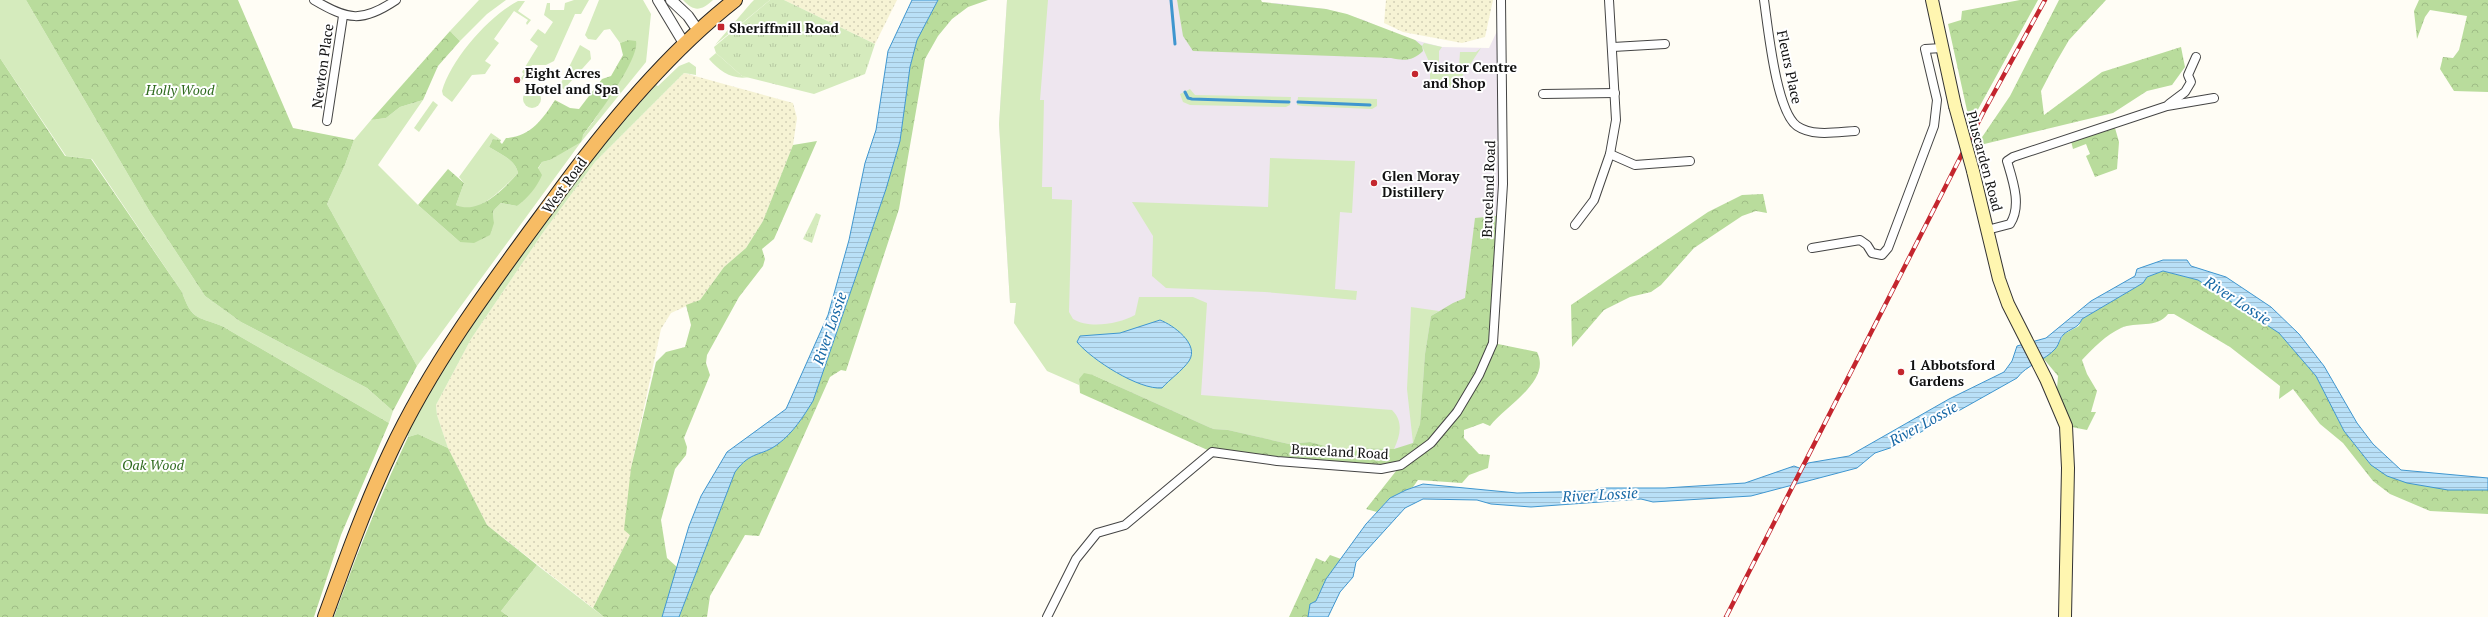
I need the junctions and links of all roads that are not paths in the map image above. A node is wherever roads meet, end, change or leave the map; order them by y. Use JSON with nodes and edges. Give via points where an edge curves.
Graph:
{"nodes":[{"id":1,"x":314,"y":0,"type":"edge"},
{"id":2,"x":396,"y":0,"type":"edge"},
{"id":3,"x":658,"y":0,"type":"edge"},
{"id":4,"x":671,"y":0,"type":"edge"},
{"id":5,"x":735,"y":0,"type":"edge"},
{"id":6,"x":1501,"y":0,"type":"edge"},
{"id":7,"x":1609,"y":0,"type":"edge"},
{"id":8,"x":1764,"y":0,"type":"edge"},
{"id":9,"x":1932,"y":0,"type":"edge"},
{"id":10,"x":343,"y":16,"type":"junction"},
{"id":11,"x":699,"y":32,"type":"junction"},
{"id":12,"x":1665,"y":44,"type":"dead end"},
{"id":13,"x":685,"y":45,"type":"junction"},
{"id":14,"x":1614,"y":47,"type":"junction"},
{"id":15,"x":1942,"y":48,"type":"junction"},
{"id":16,"x":2196,"y":57,"type":"dead end"},
{"id":17,"x":1615,"y":93,"type":"junction"},
{"id":18,"x":1543,"y":94,"type":"dead end"},
{"id":19,"x":2214,"y":98,"type":"dead end"},
{"id":20,"x":2167,"y":106,"type":"junction"},
{"id":21,"x":327,"y":121,"type":"dead end"},
{"id":22,"x":1855,"y":132,"type":"dead end"},
{"id":23,"x":1610,"y":154,"type":"junction"},
{"id":24,"x":1690,"y":161,"type":"dead end"},
{"id":25,"x":1575,"y":226,"type":"dead end"},
{"id":26,"x":1987,"y":230,"type":"junction"},
{"id":27,"x":1812,"y":248,"type":"dead end"},
{"id":28,"x":325,"y":617,"type":"edge"},
{"id":29,"x":1047,"y":617,"type":"edge"},
{"id":30,"x":2065,"y":617,"type":"edge"}],
"edges":[{"from":1,"to":10,"type":"street"},
{"from":2,"to":10,"type":"street","via":[[376,12],[363,16]]},
{"from":3,"to":13,"type":"street"},
{"from":4,"to":11,"type":"street","via":[[688,16]]},
{"from":5,"to":11,"type":"highway","name":"West Road"},
{"from":6,"to":29,"type":"street","name":"Bruceland Road","via":[[1503,184],[1493,343],[1479,375],[1457,412],[1431,443],[1401,466],[1381,469],[1278,461],[1212,452],[1125,525],[1096,533],[1076,559]]},
{"from":7,"to":14,"type":"street"},
{"from":8,"to":22,"type":"street","name":"Fleurs Place","via":[[1780,94],[1787,114],[1797,126],[1812,132]]},
{"from":9,"to":15,"type":"main road","name":"Pluscarden Road"},
{"from":10,"to":21,"type":"street","name":"Newton Place"},
{"from":11,"to":13,"type":"highway","name":"West Road"},
{"from":12,"to":14,"type":"street"},
{"from":13,"to":28,"type":"highway","name":"West Road","via":[[590,149],[456,335],[390,452]]},
{"from":14,"to":17,"type":"street"},
{"from":15,"to":26,"type":"main road","name":"Pluscarden Road","bridge":true},
{"from":15,"to":27,"type":"street","via":[[1925,49],[1937,100],[1934,126],[1888,248],[1882,255],[1872,253],[1868,245],[1860,240]]},
{"from":16,"to":20,"type":"street","via":[[2188,74],[2191,82],[2185,92]]},
{"from":17,"to":18,"type":"street"},
{"from":17,"to":23,"type":"street","via":[[1616,120]]},
{"from":19,"to":20,"type":"street"},
{"from":20,"to":26,"type":"street","via":[[2007,161],[2014,185],[2016,215],[2010,224]]},
{"from":23,"to":24,"type":"street","via":[[1635,165]]},
{"from":23,"to":25,"type":"street","via":[[1594,200]]},
{"from":26,"to":30,"type":"main road","name":"Pluscarden Road","via":[[1999,279],[2018,326],[2046,379],[2066,426],[2068,468]]}]}
